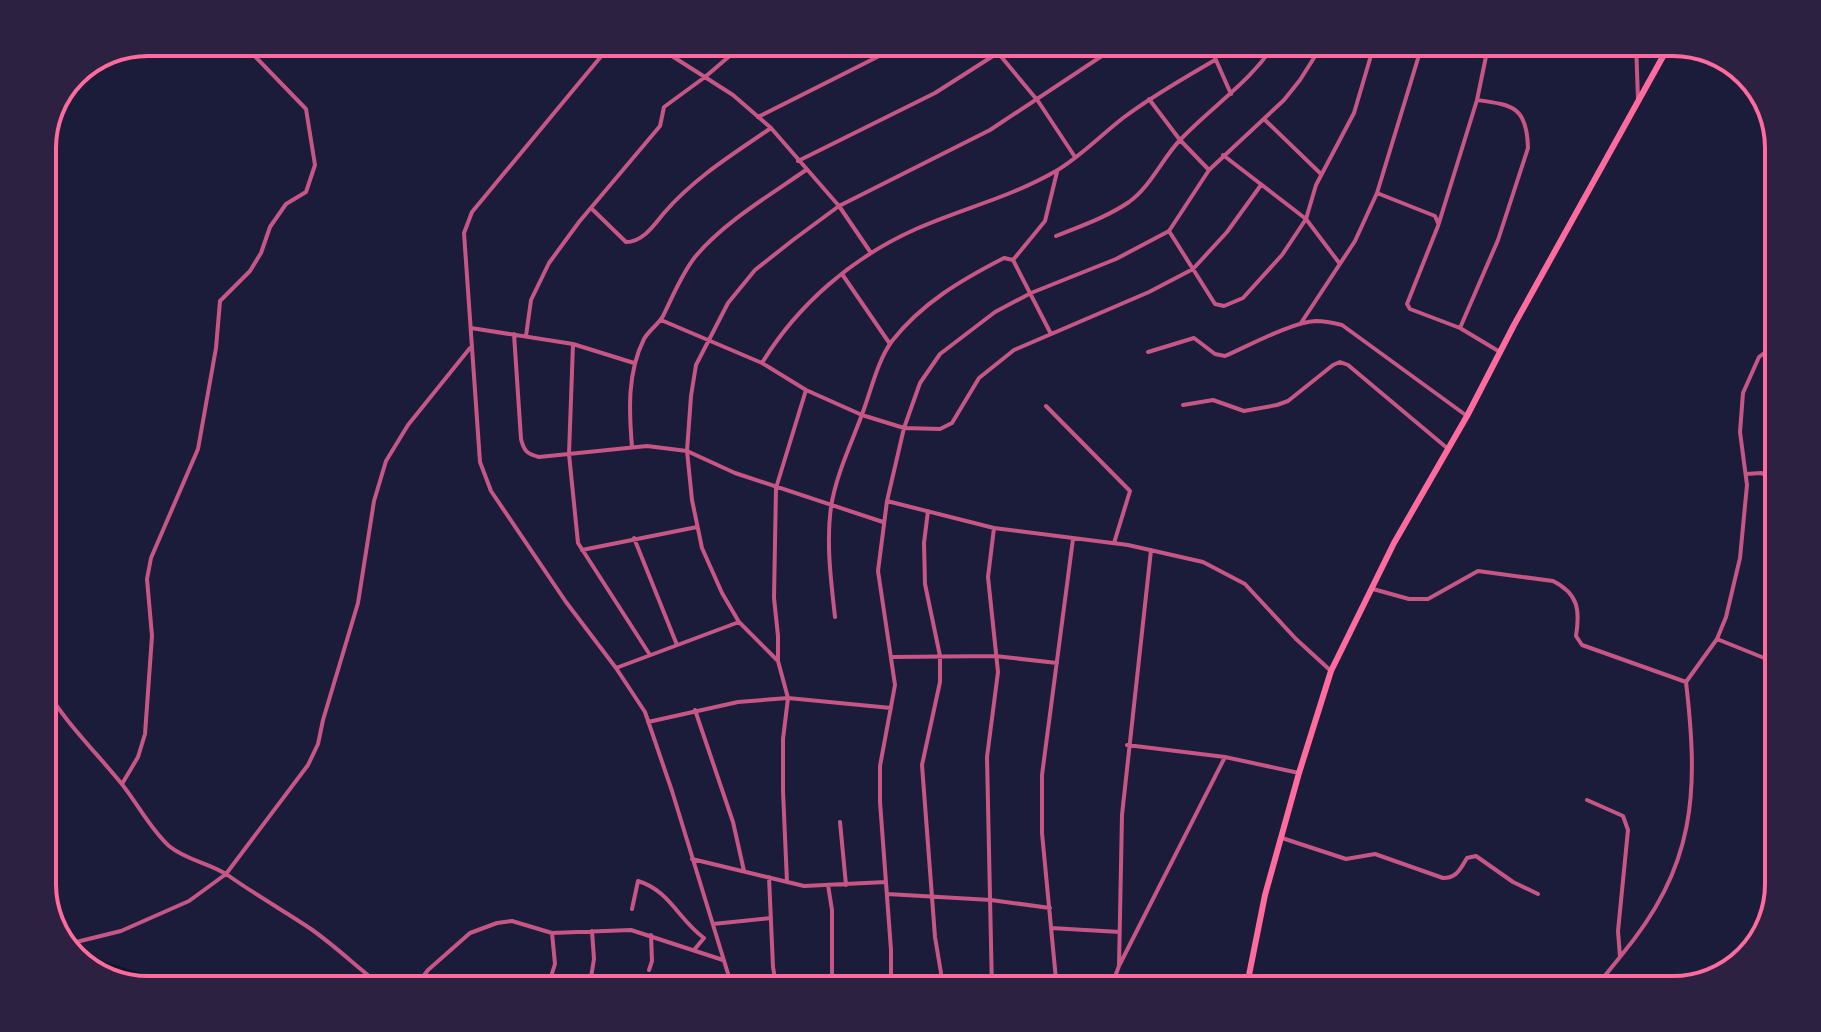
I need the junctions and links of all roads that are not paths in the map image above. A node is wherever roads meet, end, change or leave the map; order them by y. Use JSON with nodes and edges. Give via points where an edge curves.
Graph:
{"nodes":[{"id":1,"x":255,"y":56,"type":"edge"},
{"id":2,"x":601,"y":56,"type":"edge"},
{"id":3,"x":672,"y":56,"type":"edge"},
{"id":4,"x":730,"y":56,"type":"edge"},
{"id":5,"x":879,"y":56,"type":"edge"},
{"id":6,"x":996,"y":56,"type":"edge"},
{"id":7,"x":999,"y":56,"type":"edge"},
{"id":8,"x":1103,"y":56,"type":"edge"},
{"id":9,"x":1213,"y":56,"type":"edge"},
{"id":10,"x":1266,"y":56,"type":"edge"},
{"id":11,"x":1315,"y":56,"type":"edge"},
{"id":12,"x":1371,"y":56,"type":"edge"},
{"id":13,"x":1419,"y":56,"type":"edge"},
{"id":14,"x":1487,"y":56,"type":"edge"},
{"id":15,"x":1636,"y":56,"type":"edge"},
{"id":16,"x":1663,"y":56,"type":"edge"},
{"id":17,"x":1215,"y":60,"type":"junction"},
{"id":18,"x":705,"y":77,"type":"junction"},
{"id":19,"x":1231,"y":94,"type":"junction"},
{"id":20,"x":1149,"y":99,"type":"junction"},
{"id":21,"x":1477,"y":100,"type":"junction"},
{"id":22,"x":1038,"y":101,"type":"junction"},
{"id":23,"x":1638,"y":102,"type":"junction"},
{"id":24,"x":758,"y":117,"type":"junction"},
{"id":25,"x":1264,"y":119,"type":"junction"},
{"id":26,"x":771,"y":128,"type":"junction"},
{"id":27,"x":1180,"y":140,"type":"junction"},
{"id":28,"x":1223,"y":155,"type":"junction"},
{"id":29,"x":1075,"y":157,"type":"junction"},
{"id":30,"x":798,"y":161,"type":"junction"},
{"id":31,"x":806,"y":170,"type":"junction"},
{"id":32,"x":1058,"y":170,"type":"junction"},
{"id":33,"x":1209,"y":170,"type":"junction"},
{"id":34,"x":1321,"y":174,"type":"junction"},
{"id":35,"x":1261,"y":185,"type":"junction"},
{"id":36,"x":1377,"y":193,"type":"junction"},
{"id":37,"x":839,"y":206,"type":"junction"},
{"id":38,"x":591,"y":208,"type":"junction"},
{"id":39,"x":1306,"y":219,"type":"junction"},
{"id":40,"x":1438,"y":226,"type":"junction"},
{"id":41,"x":1169,"y":231,"type":"junction"},
{"id":42,"x":1056,"y":236,"type":"dead end"},
{"id":43,"x":871,"y":253,"type":"junction"},
{"id":44,"x":1013,"y":260,"type":"junction"},
{"id":45,"x":1340,"y":264,"type":"junction"},
{"id":46,"x":1193,"y":269,"type":"junction"},
{"id":47,"x":842,"y":274,"type":"junction"},
{"id":48,"x":1031,"y":293,"type":"junction"},
{"id":49,"x":661,"y":320,"type":"junction"},
{"id":50,"x":1299,"y":325,"type":"junction"},
{"id":51,"x":471,"y":328,"type":"junction"},
{"id":52,"x":1460,"y":328,"type":"junction"},
{"id":53,"x":514,"y":334,"type":"junction"},
{"id":54,"x":1051,"y":334,"type":"junction"},
{"id":55,"x":526,"y":336,"type":"junction"},
{"id":56,"x":709,"y":340,"type":"junction"},
{"id":57,"x":573,"y":344,"type":"junction"},
{"id":58,"x":890,"y":344,"type":"junction"},
{"id":59,"x":471,"y":346,"type":"junction"},
{"id":60,"x":1148,"y":352,"type":"dead end"},
{"id":61,"x":1500,"y":352,"type":"junction"},
{"id":62,"x":1765,"y":352,"type":"edge"},
{"id":63,"x":634,"y":363,"type":"junction"},
{"id":64,"x":762,"y":363,"type":"junction"},
{"id":65,"x":806,"y":390,"type":"junction"},
{"id":66,"x":1183,"y":405,"type":"dead end"},
{"id":67,"x":1046,"y":406,"type":"dead end"},
{"id":68,"x":862,"y":415,"type":"junction"},
{"id":69,"x":1467,"y":416,"type":"junction"},
{"id":70,"x":904,"y":428,"type":"junction"},
{"id":71,"x":632,"y":447,"type":"junction"},
{"id":72,"x":1447,"y":448,"type":"junction"},
{"id":73,"x":687,"y":451,"type":"junction"},
{"id":74,"x":569,"y":454,"type":"junction"},
{"id":75,"x":1746,"y":474,"type":"junction"},
{"id":76,"x":1765,"y":474,"type":"edge"},
{"id":77,"x":776,"y":488,"type":"junction"},
{"id":78,"x":887,"y":501,"type":"junction"},
{"id":79,"x":831,"y":506,"type":"junction"},
{"id":80,"x":928,"y":511,"type":"junction"},
{"id":81,"x":883,"y":522,"type":"junction"},
{"id":82,"x":698,"y":527,"type":"junction"},
{"id":83,"x":994,"y":528,"type":"junction"},
{"id":84,"x":634,"y":538,"type":"junction"},
{"id":85,"x":1073,"y":539,"type":"junction"},
{"id":86,"x":1114,"y":543,"type":"junction"},
{"id":87,"x":582,"y":550,"type":"junction"},
{"id":88,"x":1151,"y":550,"type":"junction"},
{"id":89,"x":1370,"y":589,"type":"junction"},
{"id":90,"x":835,"y":617,"type":"dead end"},
{"id":91,"x":739,"y":622,"type":"junction"},
{"id":92,"x":1717,"y":639,"type":"junction"},
{"id":93,"x":677,"y":645,"type":"junction"},
{"id":94,"x":650,"y":655,"type":"junction"},
{"id":95,"x":940,"y":656,"type":"junction"},
{"id":96,"x":995,"y":656,"type":"junction"},
{"id":97,"x":893,"y":657,"type":"junction"},
{"id":98,"x":1765,"y":658,"type":"edge"},
{"id":99,"x":778,"y":661,"type":"junction"},
{"id":100,"x":1057,"y":663,"type":"junction"},
{"id":101,"x":616,"y":668,"type":"junction"},
{"id":102,"x":1331,"y":671,"type":"junction"},
{"id":103,"x":1686,"y":682,"type":"junction"},
{"id":104,"x":788,"y":698,"type":"junction"},
{"id":105,"x":56,"y":706,"type":"edge"},
{"id":106,"x":891,"y":708,"type":"junction"},
{"id":107,"x":695,"y":710,"type":"junction"},
{"id":108,"x":648,"y":722,"type":"junction"},
{"id":109,"x":1127,"y":745,"type":"junction"},
{"id":110,"x":1225,"y":757,"type":"junction"},
{"id":111,"x":1299,"y":773,"type":"junction"},
{"id":112,"x":122,"y":784,"type":"junction"},
{"id":113,"x":1587,"y":800,"type":"dead end"},
{"id":114,"x":840,"y":822,"type":"dead end"},
{"id":115,"x":1282,"y":838,"type":"junction"},
{"id":116,"x":692,"y":859,"type":"junction"},
{"id":117,"x":744,"y":871,"type":"junction"},
{"id":118,"x":226,"y":874,"type":"junction"},
{"id":119,"x":769,"y":877,"type":"junction"},
{"id":120,"x":787,"y":882,"type":"junction"},
{"id":121,"x":886,"y":882,"type":"junction"},
{"id":122,"x":828,"y":885,"type":"junction"},
{"id":123,"x":846,"y":885,"type":"junction"},
{"id":124,"x":887,"y":894,"type":"junction"},
{"id":125,"x":1538,"y":894,"type":"dead end"},
{"id":126,"x":932,"y":897,"type":"junction"},
{"id":127,"x":991,"y":900,"type":"junction"},
{"id":128,"x":1050,"y":908,"type":"junction"},
{"id":129,"x":632,"y":909,"type":"dead end"},
{"id":130,"x":771,"y":918,"type":"junction"},
{"id":131,"x":713,"y":925,"type":"junction"},
{"id":132,"x":1050,"y":928,"type":"junction"},
{"id":133,"x":592,"y":931,"type":"junction"},
{"id":134,"x":1120,"y":932,"type":"junction"},
{"id":135,"x":552,"y":933,"type":"junction"},
{"id":136,"x":651,"y":935,"type":"junction"},
{"id":137,"x":77,"y":942,"type":"edge"},
{"id":138,"x":694,"y":950,"type":"junction"},
{"id":139,"x":1620,"y":957,"type":"junction"},
{"id":140,"x":723,"y":960,"type":"junction"},
{"id":141,"x":1119,"y":966,"type":"junction"},
{"id":142,"x":649,"y":970,"type":"dead end"},
{"id":143,"x":368,"y":976,"type":"edge"},
{"id":144,"x":424,"y":976,"type":"edge"},
{"id":145,"x":551,"y":976,"type":"edge"},
{"id":146,"x":591,"y":976,"type":"edge"},
{"id":147,"x":728,"y":976,"type":"edge"},
{"id":148,"x":776,"y":976,"type":"edge"},
{"id":149,"x":832,"y":976,"type":"edge"},
{"id":150,"x":890,"y":976,"type":"edge"},
{"id":151,"x":941,"y":976,"type":"edge"},
{"id":152,"x":992,"y":976,"type":"edge"},
{"id":153,"x":1055,"y":976,"type":"edge"},
{"id":154,"x":1115,"y":976,"type":"edge"},
{"id":155,"x":1249,"y":976,"type":"edge"},
{"id":156,"x":1605,"y":976,"type":"edge"}],
"edges":[{"from":1,"to":112,"type":"street","via":[[306,109],[315,165],[306,192],[286,204],[250,271],[220,301],[198,449],[151,558],[145,734]]},
{"from":2,"to":51,"type":"street","via":[[472,212],[464,233]]},
{"from":3,"to":18,"type":"street"},
{"from":4,"to":18,"type":"street"},
{"from":5,"to":24,"type":"street"},
{"from":6,"to":30,"type":"street","via":[[935,93]]},
{"from":7,"to":22,"type":"street"},
{"from":8,"to":22,"type":"street"},
{"from":9,"to":17,"type":"street"},
{"from":10,"to":19,"type":"street"},
{"from":11,"to":25,"type":"street"},
{"from":12,"to":34,"type":"street","via":[[1354,113]]},
{"from":13,"to":36,"type":"street"},
{"from":14,"to":21,"type":"street"},
{"from":15,"to":23,"type":"street"},
{"from":16,"to":23,"type":"main road"},
{"from":17,"to":19,"type":"street"},
{"from":17,"to":20,"type":"street"},
{"from":18,"to":24,"type":"street"},
{"from":18,"to":38,"type":"street","via":[[664,107],[660,126]]},
{"from":19,"to":27,"type":"street"},
{"from":20,"to":27,"type":"street"},
{"from":20,"to":29,"type":"street"},
{"from":21,"to":40,"type":"street"},
{"from":21,"to":52,"type":"street","via":[[1517,109],[1528,148],[1498,240]]},
{"from":22,"to":29,"type":"street"},
{"from":22,"to":37,"type":"street"},
{"from":23,"to":61,"type":"main road"},
{"from":24,"to":26,"type":"street"},
{"from":25,"to":28,"type":"street"},
{"from":25,"to":34,"type":"street"},
{"from":26,"to":30,"type":"street"},
{"from":26,"to":38,"type":"street","via":[[707,173],[637,241],[626,242]]},
{"from":27,"to":33,"type":"street"},
{"from":27,"to":42,"type":"street","via":[[1131,201]]},
{"from":28,"to":33,"type":"street"},
{"from":28,"to":35,"type":"street"},
{"from":29,"to":32,"type":"street"},
{"from":30,"to":31,"type":"street"},
{"from":31,"to":37,"type":"street"},
{"from":31,"to":49,"type":"street","via":[[697,255]]},
{"from":32,"to":43,"type":"street"},
{"from":32,"to":44,"type":"street","via":[[1045,221]]},
{"from":33,"to":41,"type":"street"},
{"from":34,"to":39,"type":"street"},
{"from":35,"to":39,"type":"street"},
{"from":35,"to":46,"type":"street"},
{"from":36,"to":40,"type":"street","via":[[1435,216]]},
{"from":36,"to":45,"type":"street"},
{"from":37,"to":43,"type":"street"},
{"from":37,"to":56,"type":"street","via":[[755,270],[728,303]]},
{"from":38,"to":55,"type":"street","via":[[538,281]]},
{"from":39,"to":45,"type":"street"},
{"from":39,"to":46,"type":"street","via":[[1243,298],[1219,307]]},
{"from":40,"to":52,"type":"street","via":[[1407,304]]},
{"from":41,"to":46,"type":"street"},
{"from":41,"to":48,"type":"street"},
{"from":43,"to":47,"type":"street"},
{"from":44,"to":48,"type":"street"},
{"from":44,"to":58,"type":"street","via":[[1004,258],[940,294]]},
{"from":45,"to":50,"type":"street"},
{"from":46,"to":54,"type":"street"},
{"from":47,"to":58,"type":"street"},
{"from":47,"to":64,"type":"street","via":[[796,316]]},
{"from":48,"to":54,"type":"street"},
{"from":48,"to":70,"type":"street","via":[[995,312],[940,354],[920,383]]},
{"from":49,"to":56,"type":"street"},
{"from":49,"to":63,"type":"street","via":[[644,339]]},
{"from":50,"to":60,"type":"street","via":[[1225,356],[1194,338]]},
{"from":50,"to":69,"type":"street","via":[[1342,325]]},
{"from":51,"to":53,"type":"street"},
{"from":51,"to":59,"type":"street"},
{"from":52,"to":61,"type":"street"},
{"from":53,"to":55,"type":"street"},
{"from":53,"to":74,"type":"street","via":[[524,450],[539,457]]},
{"from":54,"to":70,"type":"street","via":[[988,369],[952,423],[929,430]]},
{"from":55,"to":57,"type":"street"},
{"from":56,"to":64,"type":"street"},
{"from":56,"to":73,"type":"street","via":[[696,365]]},
{"from":57,"to":63,"type":"street"},
{"from":57,"to":74,"type":"street"},
{"from":58,"to":68,"type":"street"},
{"from":59,"to":101,"type":"street","via":[[484,476]]},
{"from":59,"to":118,"type":"street","via":[[386,461],[374,501],[358,603],[318,744]]},
{"from":61,"to":69,"type":"main road"},
{"from":62,"to":75,"type":"street","via":[[1743,393],[1740,432]]},
{"from":63,"to":71,"type":"street"},
{"from":64,"to":65,"type":"street"},
{"from":65,"to":68,"type":"street"},
{"from":65,"to":77,"type":"street"},
{"from":66,"to":72,"type":"street","via":[[1213,400],[1244,411],[1277,405],[1340,362]]},
{"from":67,"to":86,"type":"street","via":[[1130,491]]},
{"from":68,"to":70,"type":"street"},
{"from":68,"to":79,"type":"street"},
{"from":69,"to":72,"type":"main road"},
{"from":70,"to":78,"type":"street"},
{"from":71,"to":73,"type":"street"},
{"from":71,"to":74,"type":"street"},
{"from":72,"to":89,"type":"main road"},
{"from":73,"to":77,"type":"street"},
{"from":73,"to":82,"type":"street"},
{"from":74,"to":87,"type":"street"},
{"from":75,"to":76,"type":"street"},
{"from":75,"to":92,"type":"street","via":[[1740,558]]},
{"from":77,"to":79,"type":"street"},
{"from":77,"to":99,"type":"street"},
{"from":78,"to":80,"type":"street"},
{"from":78,"to":81,"type":"street"},
{"from":79,"to":81,"type":"street"},
{"from":79,"to":90,"type":"street"},
{"from":80,"to":83,"type":"street"},
{"from":80,"to":95,"type":"street","via":[[925,584]]},
{"from":81,"to":97,"type":"street","via":[[878,571]]},
{"from":82,"to":84,"type":"street"},
{"from":82,"to":91,"type":"street","via":[[702,548]]},
{"from":83,"to":85,"type":"street"},
{"from":83,"to":96,"type":"street","via":[[988,577]]},
{"from":84,"to":87,"type":"street"},
{"from":84,"to":93,"type":"street"},
{"from":85,"to":86,"type":"street"},
{"from":85,"to":100,"type":"street"},
{"from":86,"to":88,"type":"street"},
{"from":87,"to":94,"type":"street"},
{"from":88,"to":102,"type":"street","via":[[1232,575]]},
{"from":88,"to":109,"type":"street"},
{"from":89,"to":102,"type":"main road"},
{"from":89,"to":103,"type":"street","via":[[1428,599],[1478,571],[1553,581],[1577,605],[1576,636],[1582,645]]},
{"from":91,"to":93,"type":"street"},
{"from":91,"to":99,"type":"street"},
{"from":92,"to":98,"type":"street"},
{"from":92,"to":103,"type":"street"},
{"from":93,"to":94,"type":"street"},
{"from":94,"to":101,"type":"street"},
{"from":95,"to":96,"type":"street"},
{"from":95,"to":97,"type":"street"},
{"from":95,"to":126,"type":"street","via":[[939,691],[922,765]]},
{"from":96,"to":100,"type":"street"},
{"from":96,"to":127,"type":"street","via":[[997,689],[987,757]]},
{"from":97,"to":106,"type":"street"},
{"from":99,"to":104,"type":"street"},
{"from":100,"to":128,"type":"street","via":[[1042,775]]},
{"from":101,"to":108,"type":"street"},
{"from":102,"to":111,"type":"main road"},
{"from":103,"to":139,"type":"street","via":[[1693,789],[1685,840],[1653,913]]},
{"from":104,"to":106,"type":"street"},
{"from":104,"to":107,"type":"street"},
{"from":104,"to":120,"type":"street","via":[[783,739]]},
{"from":105,"to":112,"type":"street"},
{"from":106,"to":121,"type":"street","via":[[880,766]]},
{"from":107,"to":108,"type":"street"},
{"from":107,"to":117,"type":"street"},
{"from":108,"to":116,"type":"street"},
{"from":109,"to":110,"type":"street"},
{"from":109,"to":134,"type":"street"},
{"from":110,"to":111,"type":"street"},
{"from":110,"to":141,"type":"street"},
{"from":111,"to":115,"type":"main road"},
{"from":112,"to":118,"type":"street","via":[[169,845]]},
{"from":113,"to":139,"type":"street","via":[[1623,816],[1627,823]]},
{"from":114,"to":123,"type":"street"},
{"from":115,"to":125,"type":"street","via":[[1339,858],[1375,854],[1443,878],[1451,878],[1467,858],[1476,856]]},
{"from":115,"to":155,"type":"main road"},
{"from":116,"to":117,"type":"street"},
{"from":116,"to":131,"type":"street"},
{"from":117,"to":119,"type":"street"},
{"from":118,"to":137,"type":"street","via":[[189,901],[147,921]]},
{"from":118,"to":143,"type":"street","via":[[312,930]]},
{"from":119,"to":120,"type":"street"},
{"from":119,"to":130,"type":"street"},
{"from":120,"to":122,"type":"street"},
{"from":121,"to":123,"type":"street"},
{"from":121,"to":124,"type":"street"},
{"from":122,"to":123,"type":"street"},
{"from":122,"to":149,"type":"street"},
{"from":124,"to":126,"type":"street"},
{"from":124,"to":150,"type":"street"},
{"from":126,"to":127,"type":"street"},
{"from":126,"to":151,"type":"street"},
{"from":127,"to":128,"type":"street"},
{"from":127,"to":152,"type":"street"},
{"from":128,"to":132,"type":"street"},
{"from":129,"to":138,"type":"street","via":[[638,881],[651,885],[704,938]]},
{"from":130,"to":131,"type":"street"},
{"from":130,"to":148,"type":"street"},
{"from":131,"to":140,"type":"street"},
{"from":132,"to":134,"type":"street"},
{"from":132,"to":153,"type":"street"},
{"from":133,"to":135,"type":"street"},
{"from":133,"to":136,"type":"street"},
{"from":133,"to":146,"type":"street"},
{"from":134,"to":141,"type":"street"},
{"from":135,"to":144,"type":"street","via":[[512,921],[497,923],[470,933]]},
{"from":135,"to":145,"type":"street"},
{"from":136,"to":138,"type":"street"},
{"from":136,"to":142,"type":"street"},
{"from":138,"to":140,"type":"street"},
{"from":139,"to":156,"type":"street"},
{"from":140,"to":147,"type":"street"},
{"from":141,"to":154,"type":"street"}]}
